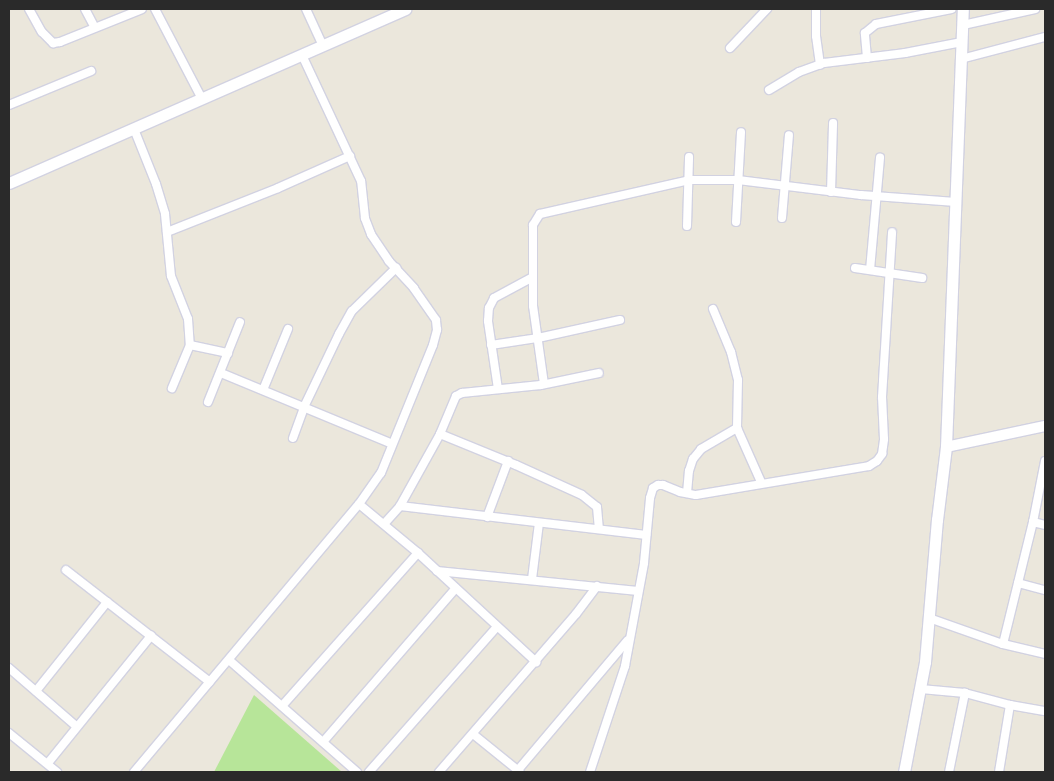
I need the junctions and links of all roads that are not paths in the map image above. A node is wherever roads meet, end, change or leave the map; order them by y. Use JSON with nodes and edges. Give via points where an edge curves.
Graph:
{"nodes":[{"id":1,"x":29,"y":9,"type":"edge"},
{"id":2,"x":84,"y":9,"type":"edge"},
{"id":3,"x":142,"y":9,"type":"edge"},
{"id":4,"x":155,"y":9,"type":"edge"},
{"id":5,"x":306,"y":9,"type":"edge"},
{"id":6,"x":406,"y":9,"type":"edge"},
{"id":7,"x":767,"y":9,"type":"edge"},
{"id":8,"x":816,"y":9,"type":"edge"},
{"id":9,"x":952,"y":9,"type":"edge"},
{"id":10,"x":963,"y":9,"type":"edge"},
{"id":11,"x":1035,"y":9,"type":"edge"},
{"id":12,"x":963,"y":25,"type":"junction"},
{"id":13,"x":95,"y":28,"type":"junction"},
{"id":14,"x":1045,"y":37,"type":"edge"},
{"id":15,"x":962,"y":42,"type":"junction"},
{"id":16,"x":323,"y":46,"type":"junction"},
{"id":17,"x":730,"y":48,"type":"dead end"},
{"id":18,"x":302,"y":55,"type":"junction"},
{"id":19,"x":867,"y":58,"type":"junction"},
{"id":20,"x":961,"y":59,"type":"junction"},
{"id":21,"x":820,"y":65,"type":"junction"},
{"id":22,"x":91,"y":71,"type":"dead end"},
{"id":23,"x":769,"y":90,"type":"dead end"},
{"id":24,"x":202,"y":100,"type":"junction"},
{"id":25,"x":9,"y":105,"type":"edge"},
{"id":26,"x":833,"y":123,"type":"dead end"},
{"id":27,"x":134,"y":129,"type":"junction"},
{"id":28,"x":741,"y":132,"type":"dead end"},
{"id":29,"x":789,"y":135,"type":"dead end"},
{"id":30,"x":350,"y":156,"type":"junction"},
{"id":31,"x":689,"y":157,"type":"dead end"},
{"id":32,"x":880,"y":157,"type":"dead end"},
{"id":33,"x":690,"y":180,"type":"junction"},
{"id":34,"x":738,"y":180,"type":"junction"},
{"id":35,"x":9,"y":183,"type":"edge"},
{"id":36,"x":784,"y":186,"type":"junction"},
{"id":37,"x":831,"y":192,"type":"junction"},
{"id":38,"x":877,"y":195,"type":"junction"},
{"id":39,"x":956,"y":202,"type":"junction"},
{"id":40,"x":782,"y":218,"type":"dead end"},
{"id":41,"x":736,"y":222,"type":"dead end"},
{"id":42,"x":686,"y":226,"type":"dead end"},
{"id":43,"x":167,"y":232,"type":"junction"},
{"id":44,"x":892,"y":232,"type":"dead end"},
{"id":45,"x":396,"y":268,"type":"junction"},
{"id":46,"x":855,"y":268,"type":"dead end"},
{"id":47,"x":870,"y":270,"type":"junction"},
{"id":48,"x":891,"y":274,"type":"junction"},
{"id":49,"x":533,"y":277,"type":"junction"},
{"id":50,"x":922,"y":278,"type":"dead end"},
{"id":51,"x":713,"y":309,"type":"dead end"},
{"id":52,"x":620,"y":320,"type":"dead end"},
{"id":53,"x":240,"y":322,"type":"dead end"},
{"id":54,"x":288,"y":329,"type":"dead end"},
{"id":55,"x":538,"y":338,"type":"junction"},
{"id":56,"x":190,"y":345,"type":"junction"},
{"id":57,"x":491,"y":345,"type":"junction"},
{"id":58,"x":228,"y":353,"type":"junction"},
{"id":59,"x":221,"y":372,"type":"junction"},
{"id":60,"x":599,"y":373,"type":"dead end"},
{"id":61,"x":544,"y":384,"type":"junction"},
{"id":62,"x":172,"y":388,"type":"dead end"},
{"id":63,"x":498,"y":389,"type":"junction"},
{"id":64,"x":263,"y":390,"type":"junction"},
{"id":65,"x":208,"y":402,"type":"dead end"},
{"id":66,"x":304,"y":407,"type":"junction"},
{"id":67,"x":1045,"y":426,"type":"edge"},
{"id":68,"x":737,"y":428,"type":"junction"},
{"id":69,"x":440,"y":434,"type":"junction"},
{"id":70,"x":293,"y":438,"type":"dead end"},
{"id":71,"x":392,"y":444,"type":"junction"},
{"id":72,"x":946,"y":447,"type":"junction"},
{"id":73,"x":508,"y":461,"type":"junction"},
{"id":74,"x":1045,"y":461,"type":"edge"},
{"id":75,"x":761,"y":482,"type":"junction"},
{"id":76,"x":686,"y":494,"type":"junction"},
{"id":77,"x":359,"y":504,"type":"junction"},
{"id":78,"x":400,"y":506,"type":"junction"},
{"id":79,"x":487,"y":517,"type":"junction"},
{"id":80,"x":1033,"y":522,"type":"junction"},
{"id":81,"x":539,"y":523,"type":"junction"},
{"id":82,"x":384,"y":524,"type":"junction"},
{"id":83,"x":1045,"y":525,"type":"edge"},
{"id":84,"x":599,"y":529,"type":"junction"},
{"id":85,"x":646,"y":534,"type":"junction"},
{"id":86,"x":418,"y":553,"type":"junction"},
{"id":87,"x":66,"y":570,"type":"dead end"},
{"id":88,"x":437,"y":571,"type":"junction"},
{"id":89,"x":532,"y":579,"type":"junction"},
{"id":90,"x":1018,"y":584,"type":"junction"},
{"id":91,"x":597,"y":586,"type":"junction"},
{"id":92,"x":456,"y":588,"type":"junction"},
{"id":93,"x":1045,"y":590,"type":"edge"},
{"id":94,"x":638,"y":591,"type":"junction"},
{"id":95,"x":107,"y":602,"type":"junction"},
{"id":96,"x":929,"y":618,"type":"junction"},
{"id":97,"x":496,"y":628,"type":"junction"},
{"id":98,"x":152,"y":636,"type":"junction"},
{"id":99,"x":628,"y":640,"type":"junction"},
{"id":100,"x":1003,"y":644,"type":"junction"},
{"id":101,"x":1045,"y":654,"type":"edge"},
{"id":102,"x":229,"y":660,"type":"junction"},
{"id":103,"x":536,"y":662,"type":"junction"},
{"id":104,"x":9,"y":668,"type":"edge"},
{"id":105,"x":210,"y":682,"type":"junction"},
{"id":106,"x":922,"y":689,"type":"junction"},
{"id":107,"x":36,"y":691,"type":"junction"},
{"id":108,"x":965,"y":693,"type":"junction"},
{"id":109,"x":1010,"y":705,"type":"junction"},
{"id":110,"x":282,"y":706,"type":"junction"},
{"id":111,"x":1045,"y":711,"type":"edge"},
{"id":112,"x":76,"y":726,"type":"junction"},
{"id":113,"x":9,"y":733,"type":"edge"},
{"id":114,"x":473,"y":734,"type":"junction"},
{"id":115,"x":322,"y":742,"type":"junction"},
{"id":116,"x":48,"y":763,"type":"junction"},
{"id":117,"x":519,"y":771,"type":"edge"},
{"id":118,"x":57,"y":772,"type":"edge"},
{"id":119,"x":134,"y":772,"type":"edge"},
{"id":120,"x":357,"y":772,"type":"edge"},
{"id":121,"x":368,"y":772,"type":"edge"},
{"id":122,"x":440,"y":772,"type":"edge"},
{"id":123,"x":590,"y":772,"type":"edge"},
{"id":124,"x":904,"y":772,"type":"edge"},
{"id":125,"x":949,"y":772,"type":"edge"},
{"id":126,"x":999,"y":772,"type":"edge"}],
"edges":[{"from":1,"to":13,"type":"street","via":[[42,32],[53,43]]},
{"from":2,"to":13,"type":"street"},
{"from":3,"to":13,"type":"street"},
{"from":4,"to":24,"type":"street"},
{"from":5,"to":16,"type":"street"},
{"from":6,"to":16,"type":"main road"},
{"from":7,"to":17,"type":"street"},
{"from":8,"to":21,"type":"street"},
{"from":9,"to":19,"type":"street","via":[[876,24],[865,33]]},
{"from":10,"to":12,"type":"main road"},
{"from":11,"to":12,"type":"street"},
{"from":12,"to":15,"type":"main road"},
{"from":14,"to":20,"type":"street"},
{"from":15,"to":19,"type":"street"},
{"from":15,"to":20,"type":"main road"},
{"from":16,"to":18,"type":"main road"},
{"from":18,"to":24,"type":"main road"},
{"from":18,"to":30,"type":"street"},
{"from":19,"to":21,"type":"street"},
{"from":20,"to":39,"type":"main road"},
{"from":21,"to":23,"type":"street","via":[[799,72]]},
{"from":22,"to":25,"type":"street"},
{"from":24,"to":27,"type":"main road"},
{"from":26,"to":37,"type":"street"},
{"from":27,"to":35,"type":"main road"},
{"from":27,"to":43,"type":"street","via":[[156,184]]},
{"from":28,"to":34,"type":"street"},
{"from":29,"to":36,"type":"street"},
{"from":30,"to":43,"type":"street"},
{"from":30,"to":45,"type":"street","via":[[362,187],[365,218],[375,240]]},
{"from":31,"to":33,"type":"street"},
{"from":32,"to":38,"type":"street"},
{"from":33,"to":34,"type":"street"},
{"from":33,"to":42,"type":"street"},
{"from":33,"to":49,"type":"street","via":[[540,214],[532,224]]},
{"from":34,"to":36,"type":"street"},
{"from":34,"to":41,"type":"street"},
{"from":36,"to":37,"type":"street"},
{"from":36,"to":40,"type":"street"},
{"from":37,"to":38,"type":"street"},
{"from":38,"to":39,"type":"street"},
{"from":38,"to":47,"type":"street"},
{"from":39,"to":72,"type":"main road"},
{"from":43,"to":56,"type":"street","via":[[170,270],[188,319]]},
{"from":44,"to":48,"type":"street"},
{"from":45,"to":66,"type":"street","via":[[352,311]]},
{"from":45,"to":71,"type":"street","via":[[429,307],[437,330],[434,345]]},
{"from":46,"to":47,"type":"street"},
{"from":47,"to":48,"type":"street"},
{"from":48,"to":50,"type":"street"},
{"from":48,"to":75,"type":"street","via":[[882,398],[882,454],[869,466]]},
{"from":49,"to":55,"type":"street"},
{"from":49,"to":57,"type":"street","via":[[491,302],[488,321]]},
{"from":51,"to":68,"type":"street","via":[[732,352],[738,380]]},
{"from":52,"to":55,"type":"street"},
{"from":53,"to":58,"type":"street"},
{"from":54,"to":64,"type":"street"},
{"from":55,"to":57,"type":"street"},
{"from":55,"to":61,"type":"street"},
{"from":56,"to":58,"type":"street"},
{"from":56,"to":62,"type":"street"},
{"from":57,"to":63,"type":"street"},
{"from":58,"to":59,"type":"street"},
{"from":59,"to":64,"type":"street"},
{"from":59,"to":65,"type":"street"},
{"from":60,"to":61,"type":"street"},
{"from":61,"to":63,"type":"street"},
{"from":63,"to":69,"type":"street","via":[[456,396]]},
{"from":64,"to":66,"type":"street"},
{"from":66,"to":70,"type":"street"},
{"from":66,"to":71,"type":"street"},
{"from":67,"to":72,"type":"street"},
{"from":68,"to":75,"type":"street"},
{"from":68,"to":76,"type":"street","via":[[701,449],[693,459]]},
{"from":69,"to":73,"type":"street"},
{"from":69,"to":78,"type":"street"},
{"from":71,"to":77,"type":"street","via":[[381,473]]},
{"from":72,"to":96,"type":"main road","via":[[936,520]]},
{"from":73,"to":79,"type":"street"},
{"from":73,"to":84,"type":"street","via":[[588,499],[599,512]]},
{"from":74,"to":80,"type":"street"},
{"from":75,"to":76,"type":"street","via":[[696,495]]},
{"from":76,"to":85,"type":"street","via":[[663,485],[654,488]]},
{"from":77,"to":82,"type":"street"},
{"from":77,"to":102,"type":"street"},
{"from":78,"to":79,"type":"street"},
{"from":78,"to":82,"type":"street"},
{"from":79,"to":81,"type":"street"},
{"from":80,"to":83,"type":"street"},
{"from":80,"to":90,"type":"street"},
{"from":81,"to":84,"type":"street"},
{"from":81,"to":89,"type":"street"},
{"from":82,"to":86,"type":"street"},
{"from":84,"to":85,"type":"street"},
{"from":85,"to":94,"type":"street"},
{"from":86,"to":88,"type":"street"},
{"from":86,"to":110,"type":"street"},
{"from":87,"to":95,"type":"street"},
{"from":88,"to":89,"type":"street"},
{"from":88,"to":92,"type":"street"},
{"from":89,"to":91,"type":"street"},
{"from":90,"to":93,"type":"street"},
{"from":90,"to":100,"type":"street"},
{"from":91,"to":94,"type":"street"},
{"from":91,"to":103,"type":"street"},
{"from":92,"to":97,"type":"street"},
{"from":92,"to":115,"type":"street"},
{"from":94,"to":99,"type":"street"},
{"from":95,"to":98,"type":"street"},
{"from":95,"to":107,"type":"street"},
{"from":96,"to":100,"type":"street"},
{"from":96,"to":106,"type":"main road"},
{"from":97,"to":103,"type":"street"},
{"from":97,"to":121,"type":"street"},
{"from":98,"to":105,"type":"street"},
{"from":98,"to":112,"type":"street"},
{"from":99,"to":117,"type":"street"},
{"from":99,"to":123,"type":"street","via":[[625,666]]},
{"from":100,"to":101,"type":"street"},
{"from":102,"to":105,"type":"street"},
{"from":102,"to":110,"type":"street"},
{"from":103,"to":114,"type":"street"},
{"from":104,"to":107,"type":"street"},
{"from":105,"to":119,"type":"street"},
{"from":106,"to":108,"type":"street"},
{"from":106,"to":124,"type":"main road"},
{"from":107,"to":112,"type":"street"},
{"from":108,"to":109,"type":"street"},
{"from":108,"to":125,"type":"street"},
{"from":109,"to":111,"type":"street"},
{"from":109,"to":126,"type":"street"},
{"from":110,"to":115,"type":"street"},
{"from":112,"to":116,"type":"street"},
{"from":113,"to":116,"type":"street"},
{"from":114,"to":117,"type":"street"},
{"from":114,"to":122,"type":"street"},
{"from":115,"to":120,"type":"street"},
{"from":116,"to":118,"type":"street"}]}
